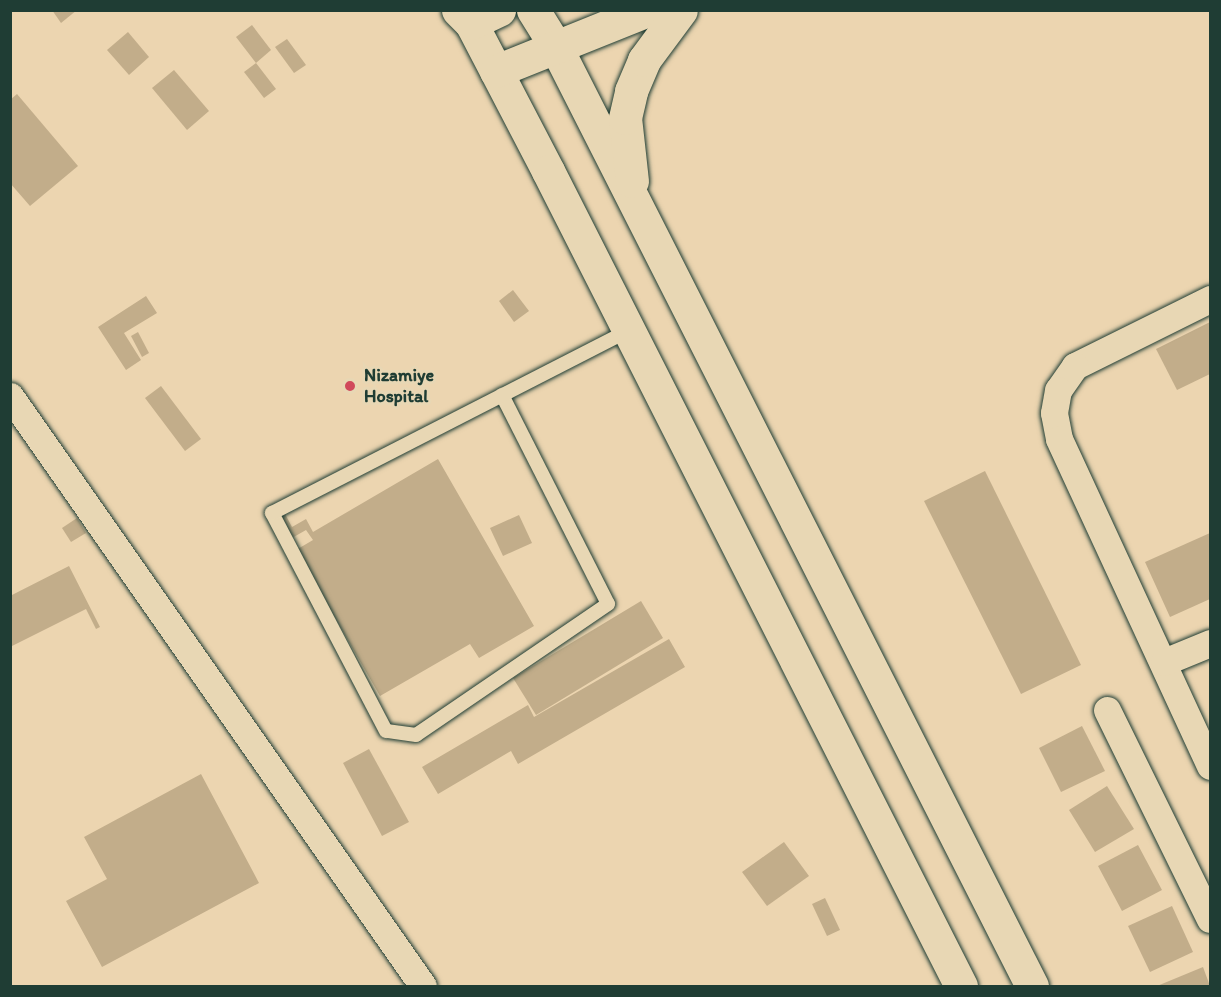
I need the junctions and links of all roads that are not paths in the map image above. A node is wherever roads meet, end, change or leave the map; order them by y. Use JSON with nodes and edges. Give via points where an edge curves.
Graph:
{"nodes":[{"id":1,"x":533,"y":10,"type":"edge"},
{"id":2,"x":648,"y":10,"type":"edge"},
{"id":3,"x":681,"y":10,"type":"edge"},
{"id":4,"x":476,"y":15,"type":"edge"},
{"id":5,"x":556,"y":46,"type":"junction"},
{"id":6,"x":496,"y":71,"type":"junction"},
{"id":7,"x":635,"y":204,"type":"junction"},
{"id":8,"x":1210,"y":299,"type":"edge"},
{"id":9,"x":629,"y":330,"type":"junction"},
{"id":10,"x":502,"y":395,"type":"junction"},
{"id":11,"x":10,"y":396,"type":"edge"},
{"id":12,"x":1210,"y":643,"type":"edge"},
{"id":13,"x":1164,"y":662,"type":"junction"},
{"id":14,"x":1107,"y":710,"type":"dead end"},
{"id":15,"x":1210,"y":766,"type":"edge"},
{"id":16,"x":1210,"y":919,"type":"edge"},
{"id":17,"x":423,"y":987,"type":"edge"},
{"id":18,"x":961,"y":987,"type":"edge"},
{"id":19,"x":1032,"y":987,"type":"edge"}],
"edges":[{"from":1,"to":5,"type":"street"},
{"from":2,"to":5,"type":"street"},
{"from":3,"to":7,"type":"street","via":[[644,60],[631,91],[625,118]]},
{"from":4,"to":6,"type":"street"},
{"from":5,"to":6,"type":"street"},
{"from":5,"to":7,"type":"street"},
{"from":6,"to":9,"type":"street"},
{"from":7,"to":19,"type":"street"},
{"from":8,"to":13,"type":"street","via":[[1075,366],[1058,390],[1054,413],[1059,439]]},
{"from":9,"to":10,"type":"lane"},
{"from":9,"to":18,"type":"street"},
{"from":10,"to":10,"type":"lane","via":[[272,513],[386,731],[416,735],[608,604]]},
{"from":11,"to":17,"type":"street"},
{"from":12,"to":13,"type":"street"},
{"from":13,"to":15,"type":"street"},
{"from":14,"to":16,"type":"street"}]}
